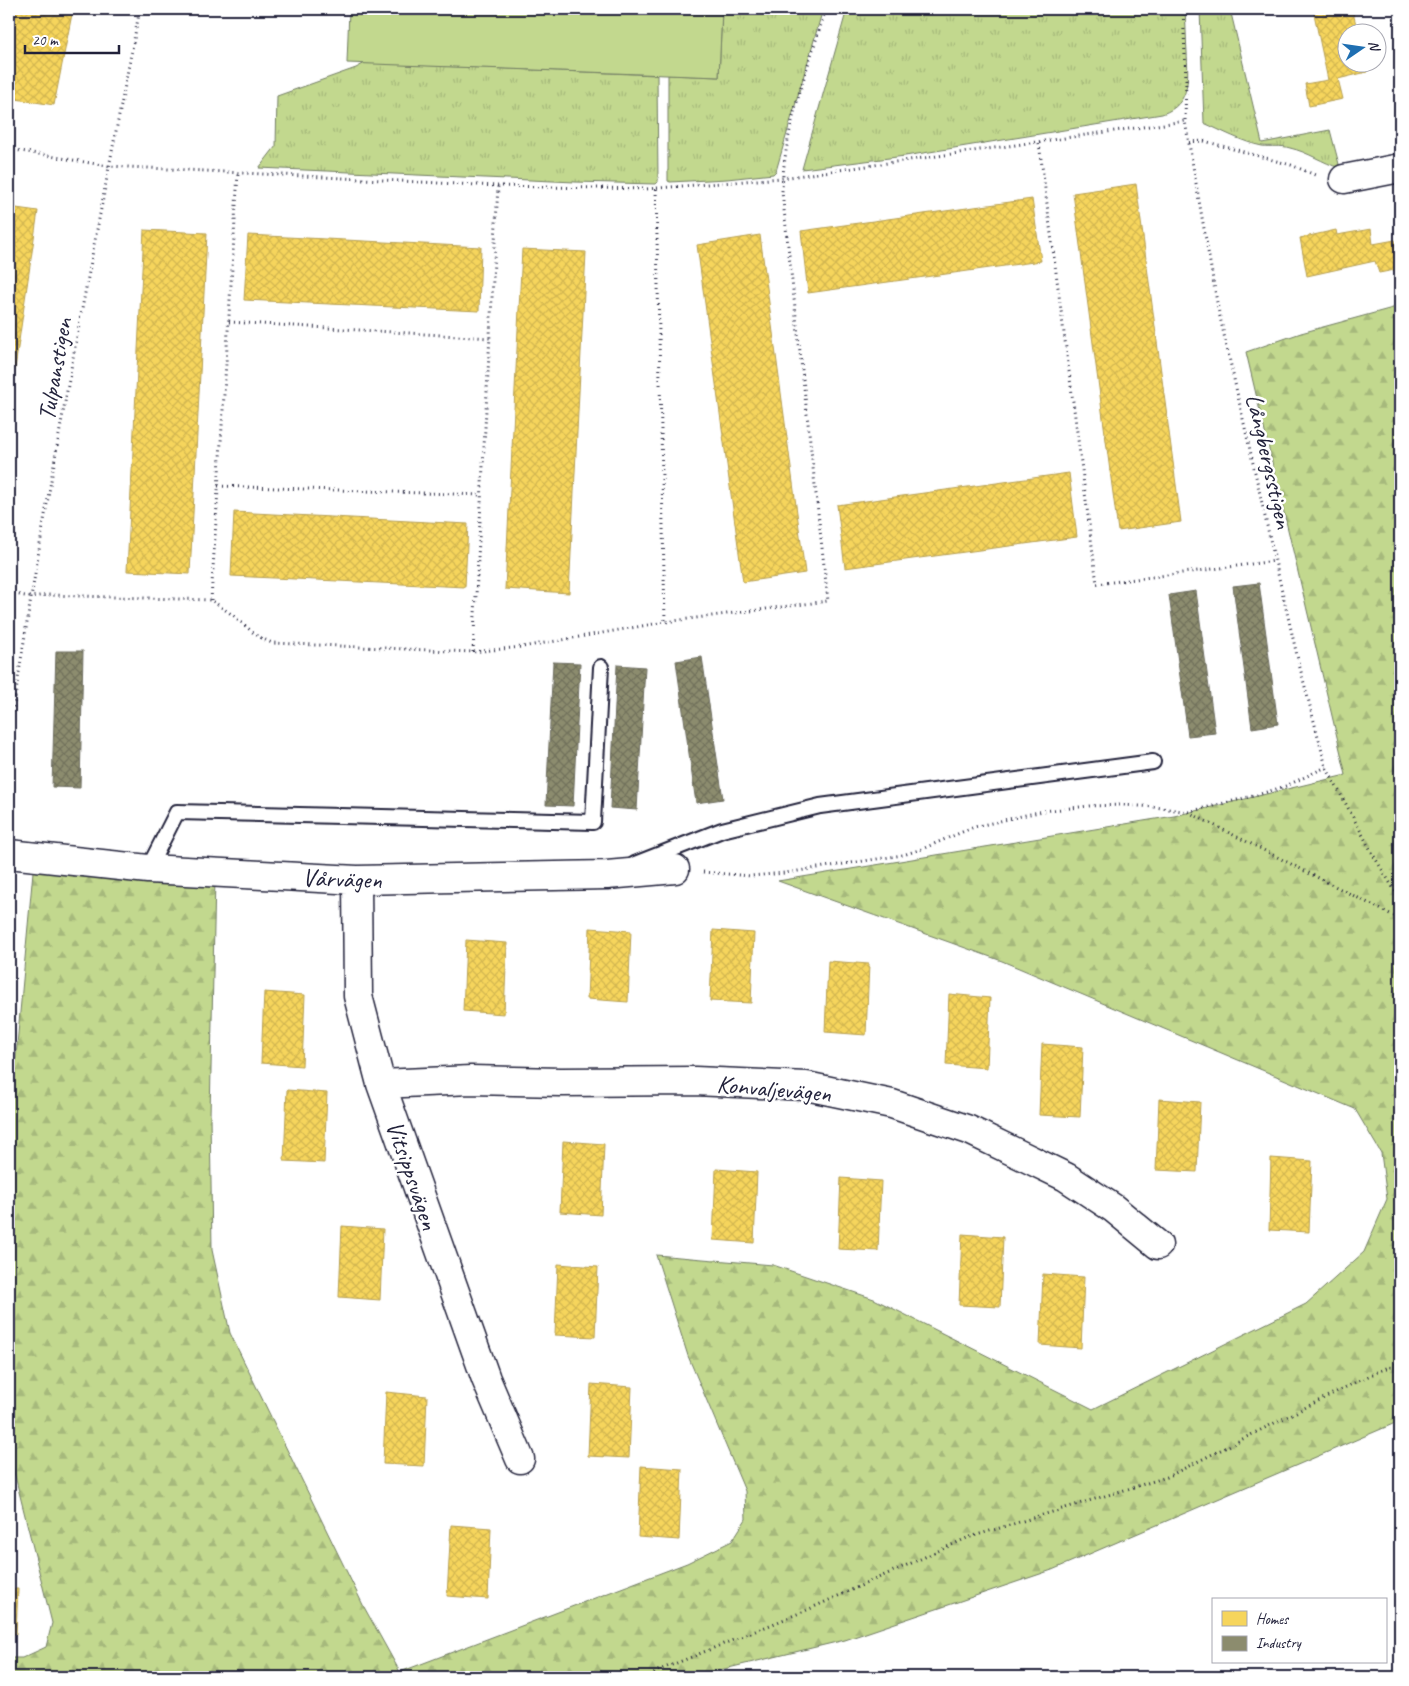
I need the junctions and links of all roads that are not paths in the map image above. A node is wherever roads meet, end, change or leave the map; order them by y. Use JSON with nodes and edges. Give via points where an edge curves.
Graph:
{"nodes":[{"id":1,"x":1400,"y":168,"type":"edge"},
{"id":2,"x":1344,"y":179,"type":"road end"},
{"id":3,"x":601,"y":667,"type":"dead end"},
{"id":4,"x":1153,"y":762,"type":"dead end"},
{"id":5,"x":9,"y":854,"type":"edge"},
{"id":6,"x":148,"y":869,"type":"junction"},
{"id":7,"x":675,"y":869,"type":"road end"},
{"id":8,"x":607,"y":875,"type":"junction"},
{"id":9,"x":358,"y":880,"type":"junction"},
{"id":10,"x":382,"y":1084,"type":"junction"},
{"id":11,"x":1158,"y":1245,"type":"dead end"},
{"id":12,"x":520,"y":1459,"type":"dead end"}],
"edges":[{"from":1,"to":2,"type":"street"},
{"from":3,"to":6,"type":"lane","via":[[593,822],[177,812]]},
{"from":4,"to":8,"type":"lane","via":[[820,806],[722,830]]},
{"from":5,"to":6,"type":"street","name":"Vårvägen"},
{"from":6,"to":9,"type":"street","name":"Vårvägen"},
{"from":7,"to":8,"type":"street","name":"Vårvägen"},
{"from":8,"to":9,"type":"street","name":"Vårvägen"},
{"from":9,"to":10,"type":"street","name":"Vitsippsvägen","via":[[358,996]]},
{"from":10,"to":11,"type":"street","name":"Konvaljevägen","via":[[471,1080],[695,1081],[806,1086],[892,1104],[969,1130],[1066,1177],[1113,1208]]},
{"from":10,"to":12,"type":"street","name":"Vitsippsvägen","via":[[486,1379]]}]}
